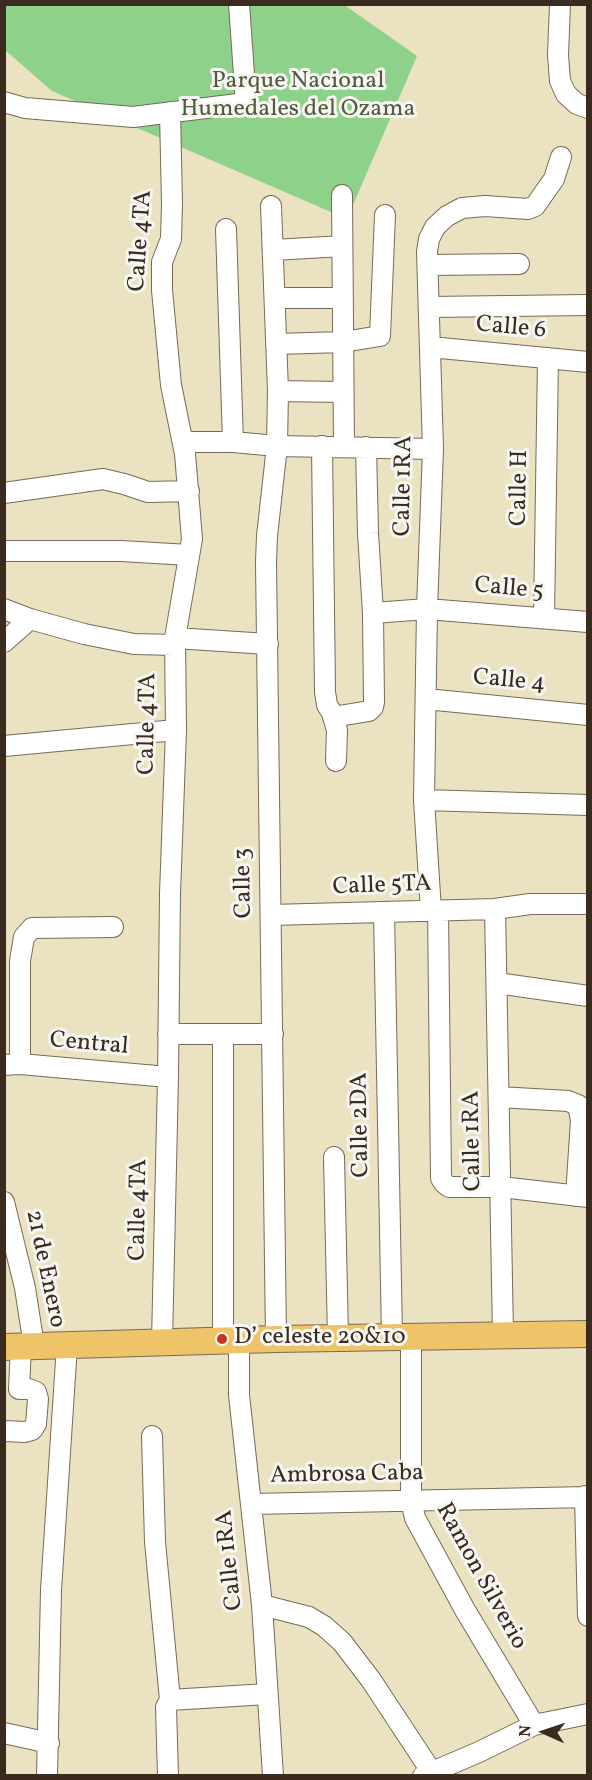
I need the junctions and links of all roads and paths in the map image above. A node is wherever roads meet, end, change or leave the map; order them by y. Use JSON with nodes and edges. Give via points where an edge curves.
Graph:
{"nodes":[{"id":1,"x":239,"y":4,"type":"edge"},
{"id":2,"x":560,"y":4,"type":"edge"},
{"id":3,"x":4,"y":102,"type":"edge"},
{"id":4,"x":588,"y":108,"type":"edge"},
{"id":5,"x":170,"y":112,"type":"junction"},
{"id":6,"x":561,"y":157,"type":"dead end"},
{"id":7,"x":342,"y":195,"type":"dead end"},
{"id":8,"x":271,"y":206,"type":"dead end"},
{"id":9,"x":385,"y":215,"type":"dead end"},
{"id":10,"x":226,"y":229,"type":"dead end"},
{"id":11,"x":342,"y":246,"type":"junction"},
{"id":12,"x":274,"y":250,"type":"junction"},
{"id":13,"x":519,"y":264,"type":"dead end"},
{"id":14,"x":428,"y":265,"type":"junction"},
{"id":15,"x":275,"y":298,"type":"junction"},
{"id":16,"x":343,"y":298,"type":"junction"},
{"id":17,"x":588,"y":305,"type":"edge"},
{"id":18,"x":429,"y":307,"type":"junction"},
{"id":19,"x":343,"y":342,"type":"junction"},
{"id":20,"x":276,"y":344,"type":"junction"},
{"id":21,"x":430,"y":347,"type":"junction"},
{"id":22,"x":548,"y":358,"type":"junction"},
{"id":23,"x":588,"y":362,"type":"edge"},
{"id":24,"x":278,"y":392,"type":"junction"},
{"id":25,"x":343,"y":392,"type":"junction"},
{"id":26,"x":277,"y":436,"type":"junction"},
{"id":27,"x":233,"y":441,"type":"junction"},
{"id":28,"x":183,"y":442,"type":"junction"},
{"id":29,"x":322,"y":446,"type":"junction"},
{"id":30,"x":344,"y":447,"type":"junction"},
{"id":31,"x":366,"y":447,"type":"junction"},
{"id":32,"x":433,"y":449,"type":"junction"},
{"id":33,"x":189,"y":490,"type":"junction"},
{"id":34,"x":4,"y":493,"type":"edge"},
{"id":35,"x":4,"y":551,"type":"edge"},
{"id":36,"x":189,"y":555,"type":"junction"},
{"id":37,"x":4,"y":609,"type":"edge"},
{"id":38,"x":427,"y":609,"type":"junction"},
{"id":39,"x":373,"y":613,"type":"junction"},
{"id":40,"x":544,"y":618,"type":"junction"},
{"id":41,"x":30,"y":619,"type":"junction"},
{"id":42,"x":588,"y":622,"type":"edge"},
{"id":43,"x":175,"y":641,"type":"junction"},
{"id":44,"x":4,"y":642,"type":"edge"},
{"id":45,"x":268,"y":644,"type":"junction"},
{"id":46,"x":426,"y":699,"type":"junction"},
{"id":47,"x":588,"y":715,"type":"edge"},
{"id":48,"x":333,"y":717,"type":"junction"},
{"id":49,"x":176,"y":730,"type":"junction"},
{"id":50,"x":4,"y":746,"type":"edge"},
{"id":51,"x":336,"y":761,"type":"dead end"},
{"id":52,"x":424,"y":800,"type":"junction"},
{"id":53,"x":588,"y":805,"type":"edge"},
{"id":54,"x":588,"y":904,"type":"edge"},
{"id":55,"x":495,"y":909,"type":"junction"},
{"id":56,"x":435,"y":911,"type":"junction"},
{"id":57,"x":384,"y":912,"type":"junction"},
{"id":58,"x":271,"y":915,"type":"junction"},
{"id":59,"x":113,"y":927,"type":"dead end"},
{"id":60,"x":497,"y":983,"type":"junction"},
{"id":61,"x":588,"y":996,"type":"edge"},
{"id":62,"x":12,"y":1003,"type":"edge"},
{"id":63,"x":168,"y":1034,"type":"junction"},
{"id":64,"x":223,"y":1034,"type":"junction"},
{"id":65,"x":273,"y":1034,"type":"junction"},
{"id":66,"x":12,"y":1065,"type":"edge"},
{"id":67,"x":168,"y":1077,"type":"junction"},
{"id":68,"x":499,"y":1097,"type":"junction"},
{"id":69,"x":334,"y":1156,"type":"dead end"},
{"id":70,"x":501,"y":1187,"type":"junction"},
{"id":71,"x":582,"y":1197,"type":"edge"},
{"id":72,"x":4,"y":1202,"type":"edge"},
{"id":73,"x":503,"y":1334,"type":"junction"},
{"id":74,"x":588,"y":1334,"type":"edge"},
{"id":75,"x":402,"y":1337,"type":"junction"},
{"id":76,"x":338,"y":1338,"type":"junction"},
{"id":77,"x":276,"y":1339,"type":"junction"},
{"id":78,"x":231,"y":1341,"type":"junction"},
{"id":79,"x":162,"y":1342,"type":"junction"},
{"id":80,"x":67,"y":1345,"type":"junction"},
{"id":81,"x":20,"y":1346,"type":"edge"},
{"id":82,"x":12,"y":1388,"type":"edge"},
{"id":83,"x":4,"y":1431,"type":"edge"},
{"id":84,"x":152,"y":1436,"type":"dead end"},
{"id":85,"x":586,"y":1496,"type":"edge"},
{"id":86,"x":411,"y":1500,"type":"junction"},
{"id":87,"x":251,"y":1504,"type":"junction"},
{"id":88,"x":262,"y":1605,"type":"junction"},
{"id":89,"x":588,"y":1616,"type":"edge"},
{"id":90,"x":267,"y":1694,"type":"junction"},
{"id":91,"x":170,"y":1700,"type":"junction"},
{"id":92,"x":588,"y":1714,"type":"edge"},
{"id":93,"x":534,"y":1725,"type":"junction"},
{"id":94,"x":4,"y":1733,"type":"edge"},
{"id":95,"x":49,"y":1743,"type":"junction"},
{"id":96,"x":437,"y":1772,"type":"edge"},
{"id":97,"x":47,"y":1776,"type":"edge"},
{"id":98,"x":168,"y":1776,"type":"edge"},
{"id":99,"x":273,"y":1776,"type":"edge"}],
"edges":[{"from":1,"to":5,"type":"street","via":[[246,103]]},
{"from":2,"to":4,"type":"street","via":[[560,81],[566,94]]},
{"from":3,"to":5,"type":"street","via":[[25,108],[133,117]]},
{"from":5,"to":28,"type":"street","name":"Calle 4TA","via":[[171,238],[162,262],[162,290],[171,384]]},
{"from":6,"to":14,"type":"street","name":"Calle 1RA","via":[[554,179],[535,206],[462,207],[447,216],[429,239]]},
{"from":7,"to":11,"type":"street"},
{"from":8,"to":12,"type":"street","name":"Calle 3"},
{"from":9,"to":19,"type":"street","via":[[381,334]]},
{"from":10,"to":27,"type":"street"},
{"from":11,"to":12,"type":"street"},
{"from":11,"to":16,"type":"street"},
{"from":12,"to":15,"type":"street","name":"Calle 3"},
{"from":13,"to":14,"type":"street"},
{"from":14,"to":18,"type":"street","name":"Calle 1RA"},
{"from":15,"to":16,"type":"street"},
{"from":15,"to":20,"type":"street","name":"Calle 3"},
{"from":16,"to":19,"type":"street"},
{"from":17,"to":18,"type":"street"},
{"from":18,"to":21,"type":"street","name":"Calle 1RA"},
{"from":19,"to":20,"type":"street"},
{"from":19,"to":25,"type":"street"},
{"from":20,"to":24,"type":"street","name":"Calle 3"},
{"from":21,"to":22,"type":"street","name":"Calle 6"},
{"from":21,"to":32,"type":"street","name":"Calle 1RA"},
{"from":22,"to":23,"type":"street","name":"Calle 6"},
{"from":22,"to":40,"type":"street","name":"Calle H"},
{"from":24,"to":25,"type":"street"},
{"from":24,"to":26,"type":"street","name":"Calle 3"},
{"from":25,"to":30,"type":"street"},
{"from":26,"to":27,"type":"street"},
{"from":26,"to":29,"type":"street"},
{"from":26,"to":45,"type":"street","name":"Calle 3","via":[[267,536]]},
{"from":27,"to":28,"type":"street"},
{"from":28,"to":33,"type":"street","name":"Calle 4TA"},
{"from":29,"to":30,"type":"street"},
{"from":29,"to":48,"type":"street","via":[[325,692]]},
{"from":30,"to":31,"type":"street"},
{"from":31,"to":32,"type":"street"},
{"from":31,"to":39,"type":"street"},
{"from":32,"to":38,"type":"street","name":"Calle 1RA"},
{"from":33,"to":34,"type":"street","via":[[148,492],[103,479]]},
{"from":33,"to":36,"type":"street","name":"Calle 4TA"},
{"from":35,"to":36,"type":"street","via":[[121,550]]},
{"from":36,"to":43,"type":"street","name":"Calle 4TA"},
{"from":37,"to":41,"type":"street"},
{"from":38,"to":39,"type":"street","name":"Calle 5"},
{"from":38,"to":40,"type":"street","name":"Calle 5"},
{"from":38,"to":46,"type":"street","name":"Calle 1RA"},
{"from":39,"to":48,"type":"street","via":[[373,707]]},
{"from":40,"to":42,"type":"street","name":"Calle 5"},
{"from":41,"to":43,"type":"street","via":[[134,644]]},
{"from":41,"to":44,"type":"street"},
{"from":43,"to":45,"type":"street"},
{"from":43,"to":49,"type":"street","name":"Calle 4TA"},
{"from":45,"to":58,"type":"street","name":"Calle 3"},
{"from":46,"to":47,"type":"street","name":"Calle 4"},
{"from":46,"to":52,"type":"street","name":"Calle 1RA"},
{"from":48,"to":51,"type":"street","via":[[337,730]]},
{"from":49,"to":50,"type":"street"},
{"from":49,"to":63,"type":"street","name":"Calle 4TA"},
{"from":52,"to":53,"type":"street"},
{"from":52,"to":56,"type":"street","name":"Calle 1RA"},
{"from":54,"to":55,"type":"street","name":"Calle 5TA","via":[[530,904]]},
{"from":55,"to":56,"type":"street","name":"Calle 5TA"},
{"from":55,"to":60,"type":"street","name":"Calle 1RA"},
{"from":56,"to":57,"type":"street","name":"Calle 5TA"},
{"from":56,"to":70,"type":"street","name":"Calle 1RA","via":[[441,1178],[449,1187]]},
{"from":57,"to":58,"type":"street","name":"Calle 5TA"},
{"from":57,"to":75,"type":"street","name":"Calle 2DA"},
{"from":58,"to":65,"type":"street","name":"Calle 3"},
{"from":59,"to":62,"type":"street","via":[[32,928],[24,937]]},
{"from":60,"to":61,"type":"street"},
{"from":60,"to":68,"type":"street","name":"Calle 1RA"},
{"from":62,"to":66,"type":"street"},
{"from":63,"to":64,"type":"street"},
{"from":63,"to":67,"type":"street","name":"Calle 4TA"},
{"from":64,"to":65,"type":"street"},
{"from":64,"to":78,"type":"street","name":"Calle 1RA"},
{"from":65,"to":77,"type":"street","name":"Calle 3"},
{"from":66,"to":67,"type":"street","name":"Central"},
{"from":67,"to":79,"type":"street","name":"Calle 4TA"},
{"from":68,"to":70,"type":"street","name":"Calle 1RA"},
{"from":68,"to":71,"type":"street","via":[[578,1105]]},
{"from":69,"to":76,"type":"street"},
{"from":70,"to":71,"type":"street","name":"Calle 1RA"},
{"from":70,"to":73,"type":"street","name":"Calle 1RA"},
{"from":72,"to":81,"type":"street","name":"21 de Enero","via":[[25,1288]]},
{"from":73,"to":74,"type":"main road"},
{"from":73,"to":75,"type":"main road"},
{"from":75,"to":76,"type":"main road"},
{"from":75,"to":86,"type":"street","name":"Ramon Silverio"},
{"from":76,"to":77,"type":"main road"},
{"from":77,"to":78,"type":"main road"},
{"from":78,"to":79,"type":"main road"},
{"from":78,"to":87,"type":"street","name":"Calle 1RA"},
{"from":79,"to":80,"type":"main road"},
{"from":80,"to":81,"type":"main road"},
{"from":80,"to":95,"type":"street","via":[[51,1590]]},
{"from":81,"to":82,"type":"street","name":"21 de Enero"},
{"from":82,"to":83,"type":"street","via":[[36,1392],[36,1424],[25,1432]]},
{"from":84,"to":91,"type":"street","via":[[155,1542]]},
{"from":85,"to":86,"type":"street","name":"Ambrosa Caba"},
{"from":85,"to":89,"type":"street"},
{"from":86,"to":87,"type":"street","name":"Ambrosa Caba"},
{"from":86,"to":93,"type":"street","name":"Ramon Silverio","via":[[415,1518]]},
{"from":87,"to":88,"type":"street","name":"Calle 1RA"},
{"from":88,"to":90,"type":"street","name":"Calle 1RA"},
{"from":88,"to":96,"type":"street","via":[[309,1617],[342,1642]]},
{"from":90,"to":91,"type":"street"},
{"from":90,"to":99,"type":"street","name":"Calle 1RA"},
{"from":91,"to":98,"type":"street","via":[[166,1707]]},
{"from":92,"to":93,"type":"street"},
{"from":93,"to":96,"type":"street"},
{"from":94,"to":95,"type":"street"},
{"from":95,"to":97,"type":"street"}]}
